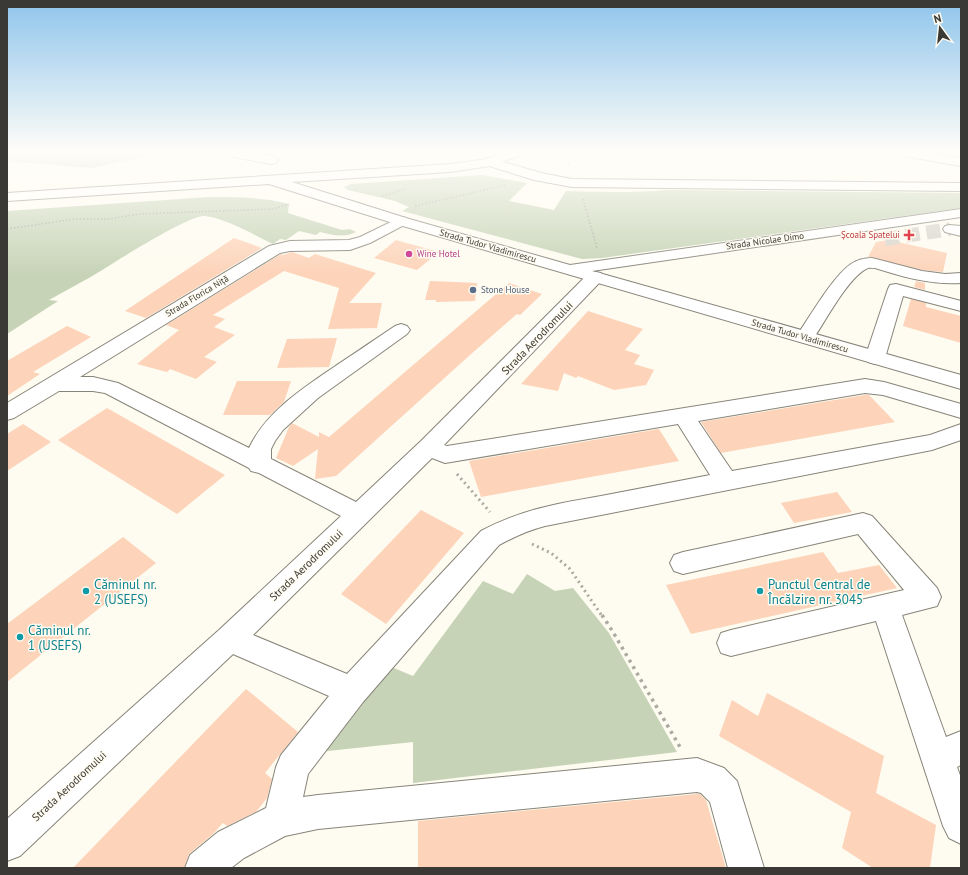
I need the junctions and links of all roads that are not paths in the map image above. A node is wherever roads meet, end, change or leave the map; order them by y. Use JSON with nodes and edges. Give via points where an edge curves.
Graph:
{"nodes":[{"id":1,"x":56,"y":194,"type":"edge"},
{"id":2,"x":315,"y":194,"type":"edge"},
{"id":3,"x":7,"y":197,"type":"edge"},
{"id":4,"x":961,"y":213,"type":"edge"},
{"id":5,"x":401,"y":221,"type":"junction"},
{"id":6,"x":598,"y":271,"type":"junction"},
{"id":7,"x":961,"y":278,"type":"edge"},
{"id":8,"x":961,"y":306,"type":"edge"},
{"id":9,"x":401,"y":330,"type":"dead end"},
{"id":10,"x":805,"y":337,"type":"junction"},
{"id":11,"x":875,"y":358,"type":"junction"},
{"id":12,"x":961,"y":382,"type":"edge"},
{"id":13,"x":54,"y":384,"type":"junction"},
{"id":14,"x":961,"y":411,"type":"edge"},
{"id":15,"x":7,"y":413,"type":"edge"},
{"id":16,"x":684,"y":416,"type":"junction"},
{"id":17,"x":961,"y":432,"type":"edge"},
{"id":18,"x":429,"y":447,"type":"junction"},
{"id":19,"x":260,"y":464,"type":"junction"},
{"id":20,"x":726,"y":481,"type":"junction"},
{"id":21,"x":359,"y":514,"type":"junction"},
{"id":22,"x":683,"y":563,"type":"dead end"},
{"id":23,"x":885,"y":608,"type":"junction"},
{"id":24,"x":229,"y":639,"type":"junction"},
{"id":25,"x":731,"y":643,"type":"dead end"},
{"id":26,"x":352,"y":692,"type":"junction"},
{"id":27,"x":949,"y":754,"type":"edge"},
{"id":28,"x":281,"y":819,"type":"junction"},
{"id":29,"x":961,"y":826,"type":"edge"},
{"id":30,"x":7,"y":843,"type":"edge"},
{"id":31,"x":203,"y":868,"type":"edge"},
{"id":32,"x":746,"y":868,"type":"edge"}],
"edges":[{"from":1,"to":3,"type":"main road","name":"Strada Tudor Vladimirescu"},
{"from":2,"to":5,"type":"main road","name":"Strada Tudor Vladimirescu"},
{"from":4,"to":6,"type":"main road","name":"Strada Nicolae Dimo"},
{"from":5,"to":6,"type":"main road","name":"Strada Tudor Vladimirescu","via":[[569,269]]},
{"from":5,"to":13,"type":"main road","name":"Strada Florica Niță","via":[[366,240],[350,245],[290,246],[276,249]]},
{"from":6,"to":10,"type":"main road","name":"Strada Tudor Vladimirescu"},
{"from":6,"to":18,"type":"main road","name":"Strada Aerodromului"},
{"from":7,"to":10,"type":"main road","via":[[918,276],[869,262],[851,272]]},
{"from":8,"to":11,"type":"main road","via":[[896,289]]},
{"from":9,"to":19,"type":"main road","via":[[311,393],[275,425],[260,449]]},
{"from":10,"to":11,"type":"main road","name":"Strada Tudor Vladimirescu"},
{"from":11,"to":12,"type":"main road","name":"Strada Tudor Vladimirescu"},
{"from":13,"to":15,"type":"main road","name":"Strada Florica Niță"},
{"from":13,"to":19,"type":"main road","via":[[93,384],[111,388]]},
{"from":14,"to":16,"type":"main road","via":[[865,386]]},
{"from":16,"to":18,"type":"main road","via":[[445,455]]},
{"from":16,"to":20,"type":"main road"},
{"from":17,"to":20,"type":"main road","via":[[932,442]]},
{"from":18,"to":21,"type":"main road","name":"Strada Aerodromului"},
{"from":19,"to":21,"type":"main road"},
{"from":20,"to":26,"type":"main road","via":[[545,516],[504,529],[490,538]]},
{"from":21,"to":24,"type":"main road","name":"Strada Aerodromului"},
{"from":22,"to":23,"type":"main road","via":[[863,523],[927,597]]},
{"from":23,"to":25,"type":"main road"},
{"from":23,"to":27,"type":"main road"},
{"from":24,"to":26,"type":"main road"},
{"from":24,"to":30,"type":"main road","name":"Strada Aerodromului"},
{"from":26,"to":28,"type":"main road","via":[[293,767]]},
{"from":27,"to":29,"type":"main road"},
{"from":28,"to":31,"type":"main road","via":[[231,845]]},
{"from":28,"to":32,"type":"main road","via":[[318,812],[697,775],[712,780],[725,793]]}]}
